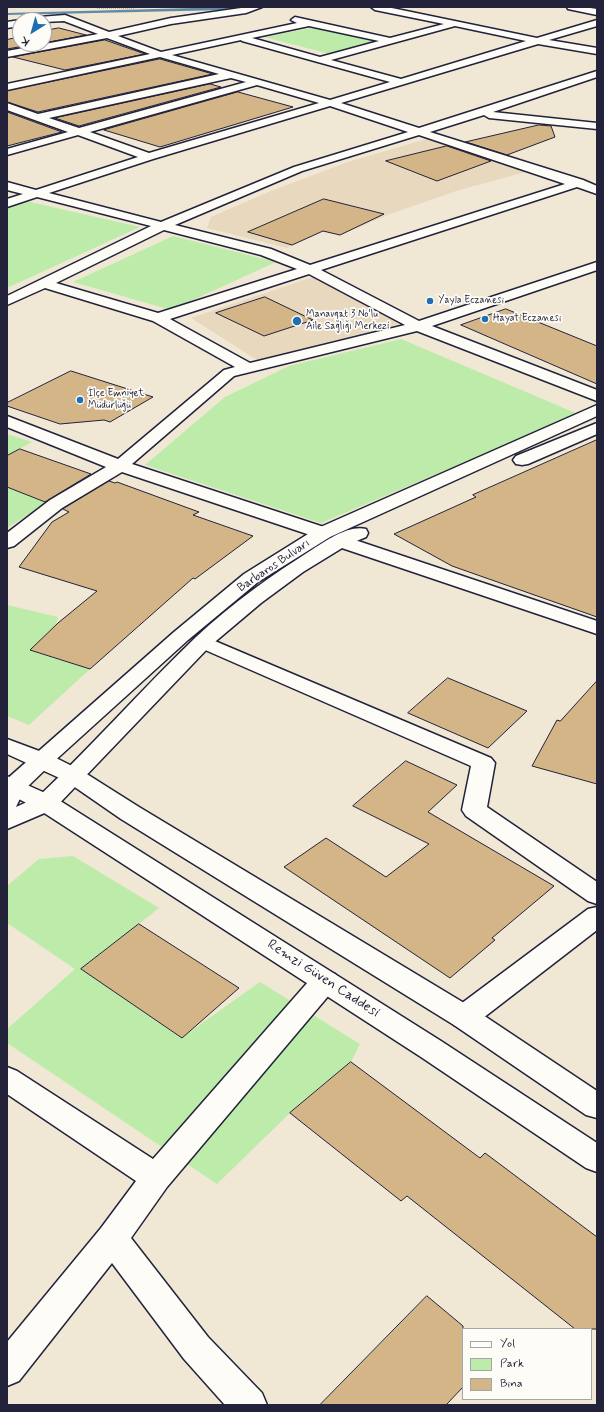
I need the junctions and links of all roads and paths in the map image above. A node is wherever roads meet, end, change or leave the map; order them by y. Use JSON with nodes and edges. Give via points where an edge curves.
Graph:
{"nodes":[{"id":1,"x":258,"y":7,"type":"edge"},
{"id":2,"x":375,"y":7,"type":"edge"},
{"id":3,"x":570,"y":7,"type":"edge"},
{"id":4,"x":246,"y":10,"type":"junction"},
{"id":5,"x":597,"y":12,"type":"edge"},
{"id":6,"x":268,"y":15,"type":"dead end"},
{"id":7,"x":52,"y":19,"type":"edge"},
{"id":8,"x":289,"y":19,"type":"dead end"},
{"id":9,"x":597,"y":23,"type":"edge"},
{"id":10,"x":310,"y":24,"type":"junction"},
{"id":11,"x":456,"y":24,"type":"junction"},
{"id":12,"x":108,"y":35,"type":"junction"},
{"id":13,"x":241,"y":38,"type":"junction"},
{"id":14,"x":538,"y":41,"type":"junction"},
{"id":15,"x":390,"y":42,"type":"junction"},
{"id":16,"x":597,"y":51,"type":"edge"},
{"id":17,"x":7,"y":54,"type":"edge"},
{"id":18,"x":162,"y":55,"type":"junction"},
{"id":19,"x":320,"y":60,"type":"junction"},
{"id":20,"x":231,"y":74,"type":"junction"},
{"id":21,"x":597,"y":74,"type":"edge"},
{"id":22,"x":257,"y":82,"type":"junction"},
{"id":23,"x":402,"y":82,"type":"junction"},
{"id":24,"x":7,"y":88,"type":"edge"},
{"id":25,"x":331,"y":103,"type":"junction"},
{"id":26,"x":7,"y":106,"type":"edge"},
{"id":27,"x":479,"y":114,"type":"junction"},
{"id":28,"x":37,"y":117,"type":"junction"},
{"id":29,"x":597,"y":126,"type":"edge"},
{"id":30,"x":78,"y":132,"type":"junction"},
{"id":31,"x":420,"y":132,"type":"junction"},
{"id":32,"x":7,"y":152,"type":"edge"},
{"id":33,"x":148,"y":157,"type":"junction"},
{"id":34,"x":597,"y":175,"type":"edge"},
{"id":35,"x":576,"y":184,"type":"junction"},
{"id":36,"x":7,"y":186,"type":"edge"},
{"id":37,"x":597,"y":190,"type":"edge"},
{"id":38,"x":35,"y":193,"type":"junction"},
{"id":39,"x":7,"y":203,"type":"edge"},
{"id":40,"x":164,"y":225,"type":"junction"},
{"id":41,"x":597,"y":266,"type":"edge"},
{"id":42,"x":311,"y":270,"type":"junction"},
{"id":43,"x":43,"y":283,"type":"junction"},
{"id":44,"x":7,"y":301,"type":"edge"},
{"id":45,"x":158,"y":318,"type":"junction"},
{"id":46,"x":418,"y":326,"type":"junction"},
{"id":47,"x":248,"y":368,"type":"junction"},
{"id":48,"x":597,"y":396,"type":"edge"},
{"id":49,"x":597,"y":410,"type":"edge"},
{"id":50,"x":7,"y":421,"type":"edge"},
{"id":51,"x":597,"y":428,"type":"edge"},
{"id":52,"x":120,"y":466,"type":"junction"},
{"id":53,"x":332,"y":537,"type":"junction"},
{"id":54,"x":7,"y":542,"type":"edge"},
{"id":55,"x":597,"y":628,"type":"edge"},
{"id":56,"x":203,"y":642,"type":"junction"},
{"id":57,"x":7,"y":746,"type":"edge"},
{"id":58,"x":42,"y":760,"type":"junction"},
{"id":59,"x":74,"y":776,"type":"junction"},
{"id":60,"x":9,"y":791,"type":"edge"},
{"id":61,"x":46,"y":803,"type":"junction"},
{"id":62,"x":7,"y":821,"type":"edge"},
{"id":63,"x":597,"y":895,"type":"edge"},
{"id":64,"x":597,"y":916,"type":"edge"},
{"id":65,"x":325,"y":981,"type":"junction"},
{"id":66,"x":464,"y":1017,"type":"junction"},
{"id":67,"x":7,"y":1079,"type":"edge"},
{"id":68,"x":597,"y":1106,"type":"edge"},
{"id":69,"x":597,"y":1159,"type":"edge"},
{"id":70,"x":156,"y":1178,"type":"junction"},
{"id":71,"x":112,"y":1238,"type":"junction"},
{"id":72,"x":7,"y":1368,"type":"edge"},
{"id":73,"x":248,"y":1405,"type":"edge"}],
"edges":[{"from":1,"to":4,"type":"street"},
{"from":2,"to":11,"type":"street"},
{"from":3,"to":5,"type":"street"},
{"from":4,"to":6,"type":"street"},
{"from":4,"to":12,"type":"street","via":[[171,21]]},
{"from":7,"to":12,"type":"street","via":[[65,18]]},
{"from":8,"to":10,"type":"street"},
{"from":9,"to":14,"type":"street"},
{"from":10,"to":13,"type":"street"},
{"from":10,"to":15,"type":"street"},
{"from":11,"to":14,"type":"street"},
{"from":11,"to":15,"type":"street"},
{"from":12,"to":17,"type":"street"},
{"from":12,"to":18,"type":"street"},
{"from":13,"to":18,"type":"street"},
{"from":13,"to":19,"type":"street"},
{"from":14,"to":16,"type":"street"},
{"from":14,"to":23,"type":"street"},
{"from":15,"to":19,"type":"street"},
{"from":18,"to":20,"type":"street"},
{"from":18,"to":24,"type":"street"},
{"from":19,"to":23,"type":"street"},
{"from":20,"to":22,"type":"street"},
{"from":20,"to":28,"type":"street"},
{"from":21,"to":27,"type":"street"},
{"from":22,"to":25,"type":"street"},
{"from":22,"to":30,"type":"street"},
{"from":23,"to":25,"type":"street"},
{"from":25,"to":31,"type":"street"},
{"from":25,"to":33,"type":"street"},
{"from":26,"to":28,"type":"street"},
{"from":27,"to":29,"type":"street"},
{"from":27,"to":31,"type":"street"},
{"from":28,"to":30,"type":"street"},
{"from":30,"to":32,"type":"street"},
{"from":30,"to":33,"type":"street"},
{"from":31,"to":35,"type":"street"},
{"from":31,"to":40,"type":"street","via":[[298,169]]},
{"from":33,"to":38,"type":"street"},
{"from":34,"to":35,"type":"street"},
{"from":35,"to":37,"type":"street"},
{"from":35,"to":42,"type":"street"},
{"from":36,"to":38,"type":"street"},
{"from":38,"to":39,"type":"street"},
{"from":38,"to":40,"type":"street"},
{"from":40,"to":42,"type":"street","via":[[266,252]]},
{"from":40,"to":43,"type":"street"},
{"from":41,"to":46,"type":"street","via":[[584,276]]},
{"from":42,"to":45,"type":"street"},
{"from":42,"to":46,"type":"street"},
{"from":43,"to":44,"type":"street"},
{"from":43,"to":45,"type":"street"},
{"from":45,"to":47,"type":"street"},
{"from":46,"to":47,"type":"street"},
{"from":46,"to":48,"type":"street"},
{"from":47,"to":52,"type":"street","via":[[229,373]]},
{"from":49,"to":53,"type":"street","name":"Barbaros Bulvarı"},
{"from":50,"to":52,"type":"street"},
{"from":51,"to":53,"type":"street","name":"Barbaros Bulvarı"},
{"from":52,"to":53,"type":"street"},
{"from":52,"to":54,"type":"street","via":[[56,504]]},
{"from":53,"to":55,"type":"street"},
{"from":53,"to":56,"type":"street","name":"Barbaros Bulvarı"},
{"from":53,"to":58,"type":"street","name":"Barbaros Bulvarı","via":[[251,578],[181,636]]},
{"from":56,"to":59,"type":"street","name":"Barbaros Bulvarı"},
{"from":56,"to":63,"type":"street","via":[[483,763],[474,810]]},
{"from":57,"to":58,"type":"street"},
{"from":58,"to":59,"type":"street"},
{"from":58,"to":60,"type":"street","name":"Barbaros Bulvarı"},
{"from":59,"to":61,"type":"street","name":"Barbaros Bulvarı"},
{"from":59,"to":66,"type":"street","via":[[130,813]]},
{"from":60,"to":61,"type":"street","name":"Remzi Güven Caddesi"},
{"from":61,"to":62,"type":"street","name":"Barbaros Bulvarı"},
{"from":61,"to":65,"type":"street","name":"Remzi Güven Caddesi"},
{"from":64,"to":66,"type":"street"},
{"from":65,"to":69,"type":"street","name":"Remzi Güven Caddesi"},
{"from":65,"to":70,"type":"street"},
{"from":66,"to":68,"type":"street"},
{"from":67,"to":70,"type":"street"},
{"from":70,"to":71,"type":"street"},
{"from":71,"to":72,"type":"street"},
{"from":71,"to":73,"type":"street","via":[[196,1348]]}]}
